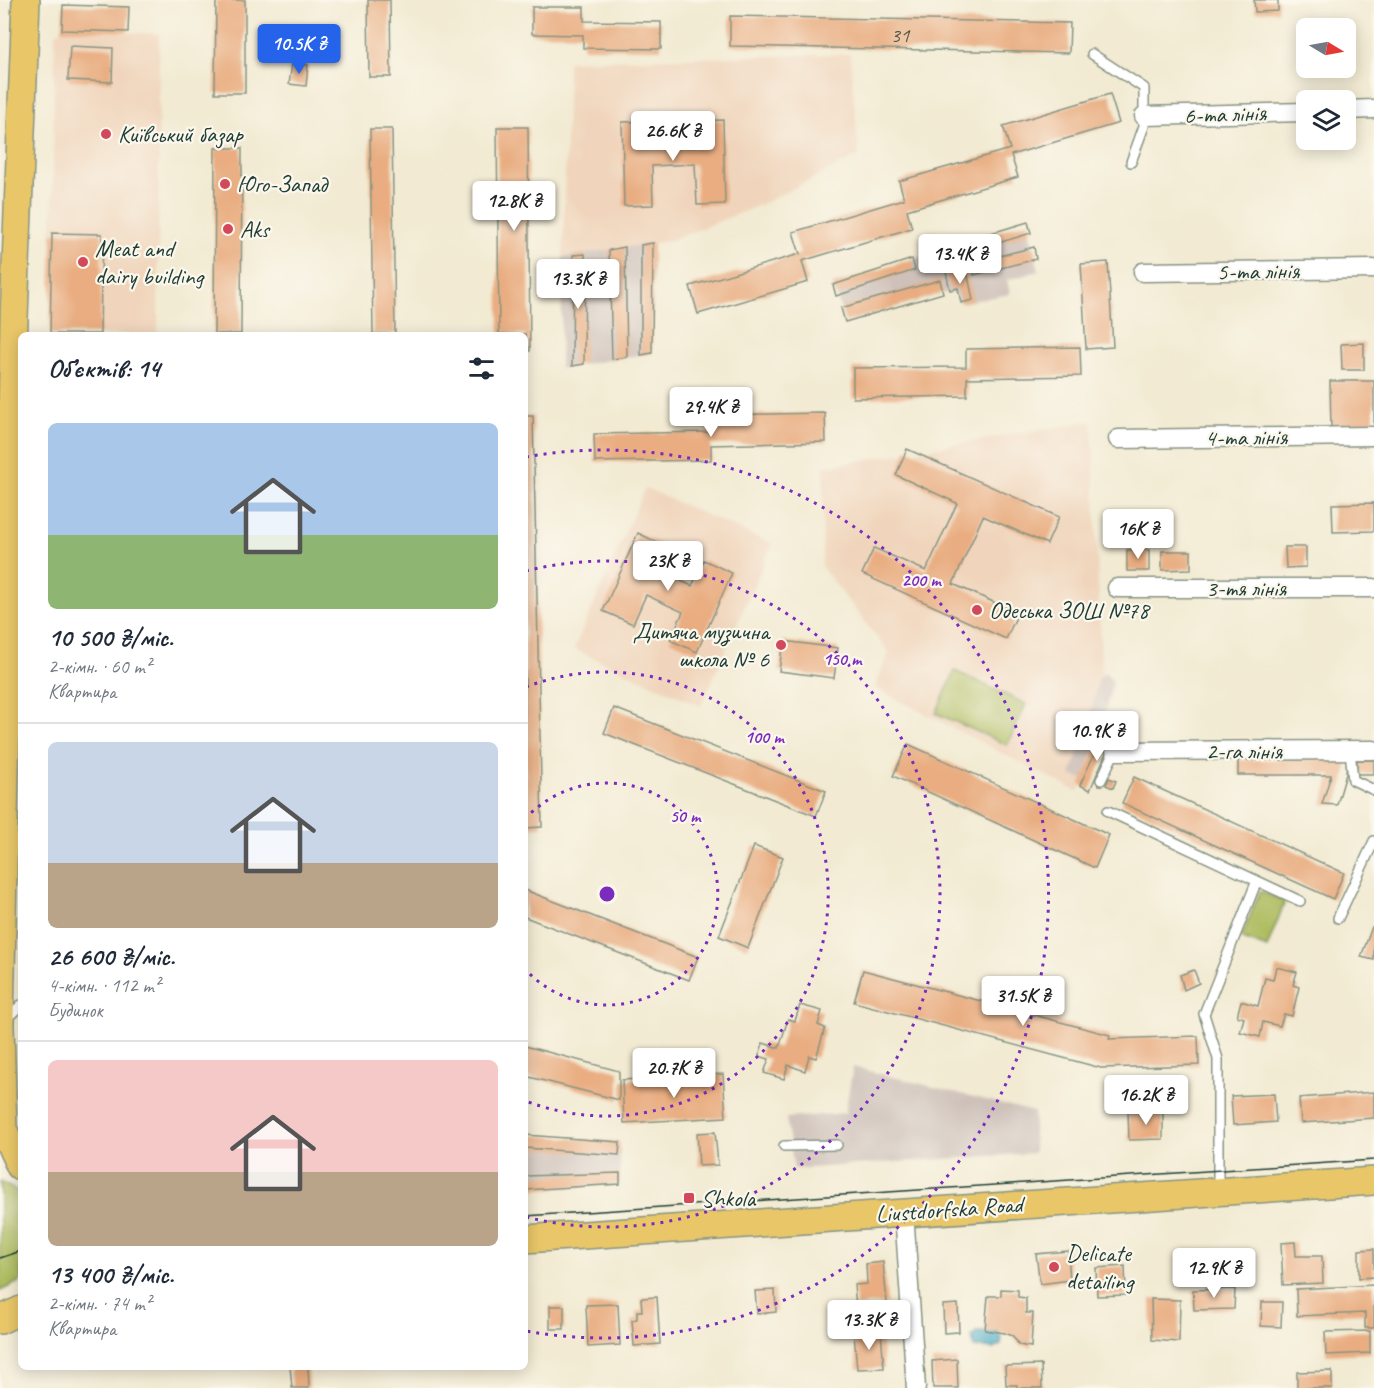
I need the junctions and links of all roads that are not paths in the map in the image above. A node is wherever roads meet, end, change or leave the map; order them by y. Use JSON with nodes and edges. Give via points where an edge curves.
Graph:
{"nodes":[{"id":1,"x":26,"y":0,"type":"edge"},
{"id":2,"x":1092,"y":54,"type":"dead end"},
{"id":3,"x":1374,"y":109,"type":"edge"},
{"id":4,"x":1356,"y":110,"type":"edge"},
{"id":5,"x":1296,"y":112,"type":"edge"},
{"id":6,"x":1144,"y":116,"type":"junction"},
{"id":7,"x":1131,"y":162,"type":"dead end"},
{"id":8,"x":1374,"y":269,"type":"edge"},
{"id":9,"x":1143,"y":272,"type":"dead end"},
{"id":10,"x":1374,"y":436,"type":"edge"},
{"id":11,"x":1118,"y":439,"type":"dead end"},
{"id":12,"x":1118,"y":588,"type":"dead end"},
{"id":13,"x":1374,"y":588,"type":"edge"},
{"id":14,"x":1350,"y":750,"type":"junction"},
{"id":15,"x":1374,"y":750,"type":"edge"},
{"id":16,"x":1115,"y":751,"type":"joint"},
{"id":17,"x":1101,"y":780,"type":"dead end"},
{"id":18,"x":1374,"y":790,"type":"edge"},
{"id":19,"x":1108,"y":811,"type":"dead end"},
{"id":20,"x":1374,"y":841,"type":"edge"},
{"id":21,"x":1256,"y":882,"type":"junction"},
{"id":22,"x":1300,"y":901,"type":"dead end"},
{"id":23,"x":1338,"y":918,"type":"dead end"},
{"id":24,"x":18,"y":1008,"type":"edge"},
{"id":25,"x":0,"y":1025,"type":"edge"},
{"id":26,"x":837,"y":1145,"type":"dead end"},
{"id":27,"x":784,"y":1146,"type":"dead end"},
{"id":28,"x":14,"y":1164,"type":"edge"},
{"id":29,"x":1374,"y":1181,"type":"edge"},
{"id":30,"x":1218,"y":1191,"type":"junction"},
{"id":31,"x":904,"y":1212,"type":"junction"},
{"id":32,"x":528,"y":1239,"type":"edge"},
{"id":33,"x":18,"y":1311,"type":"edge"},
{"id":34,"x":0,"y":1320,"type":"edge"},
{"id":35,"x":916,"y":1388,"type":"edge"}],
"edges":[{"from":1,"to":25,"type":"main road","via":[[14,318],[9,751]]},
{"from":2,"to":6,"type":"lane","via":[[1144,88]]},
{"from":3,"to":4,"type":"street"},
{"from":5,"to":6,"type":"street","name":"6-та лінія"},
{"from":6,"to":7,"type":"lane"},
{"from":8,"to":9,"type":"street","name":"5-та лінія"},
{"from":10,"to":11,"type":"street","name":"4-та лінія"},
{"from":12,"to":13,"type":"street","name":"3-тя лінія"},
{"from":14,"to":15,"type":"street","name":"2-га лінія"},
{"from":14,"to":16,"type":"street","name":"2-га лінія"},
{"from":14,"to":18,"type":"lane","via":[[1353,780]]},
{"from":16,"to":17,"type":"lane"},
{"from":19,"to":21,"type":"lane"},
{"from":20,"to":23,"type":"lane"},
{"from":21,"to":22,"type":"lane"},
{"from":21,"to":30,"type":"lane","via":[[1204,1014],[1218,1059]]},
{"from":24,"to":25,"type":"lane"},
{"from":25,"to":28,"type":"main road","via":[[3,1129]]},
{"from":26,"to":27,"type":"lane"},
{"from":29,"to":30,"type":"main road","name":"Liustdorfska Road"},
{"from":30,"to":31,"type":"main road","name":"Liustdorfska Road"},
{"from":31,"to":32,"type":"main road","name":"Liustdorfska Road"},
{"from":31,"to":35,"type":"street"},
{"from":33,"to":34,"type":"main road"}]}
